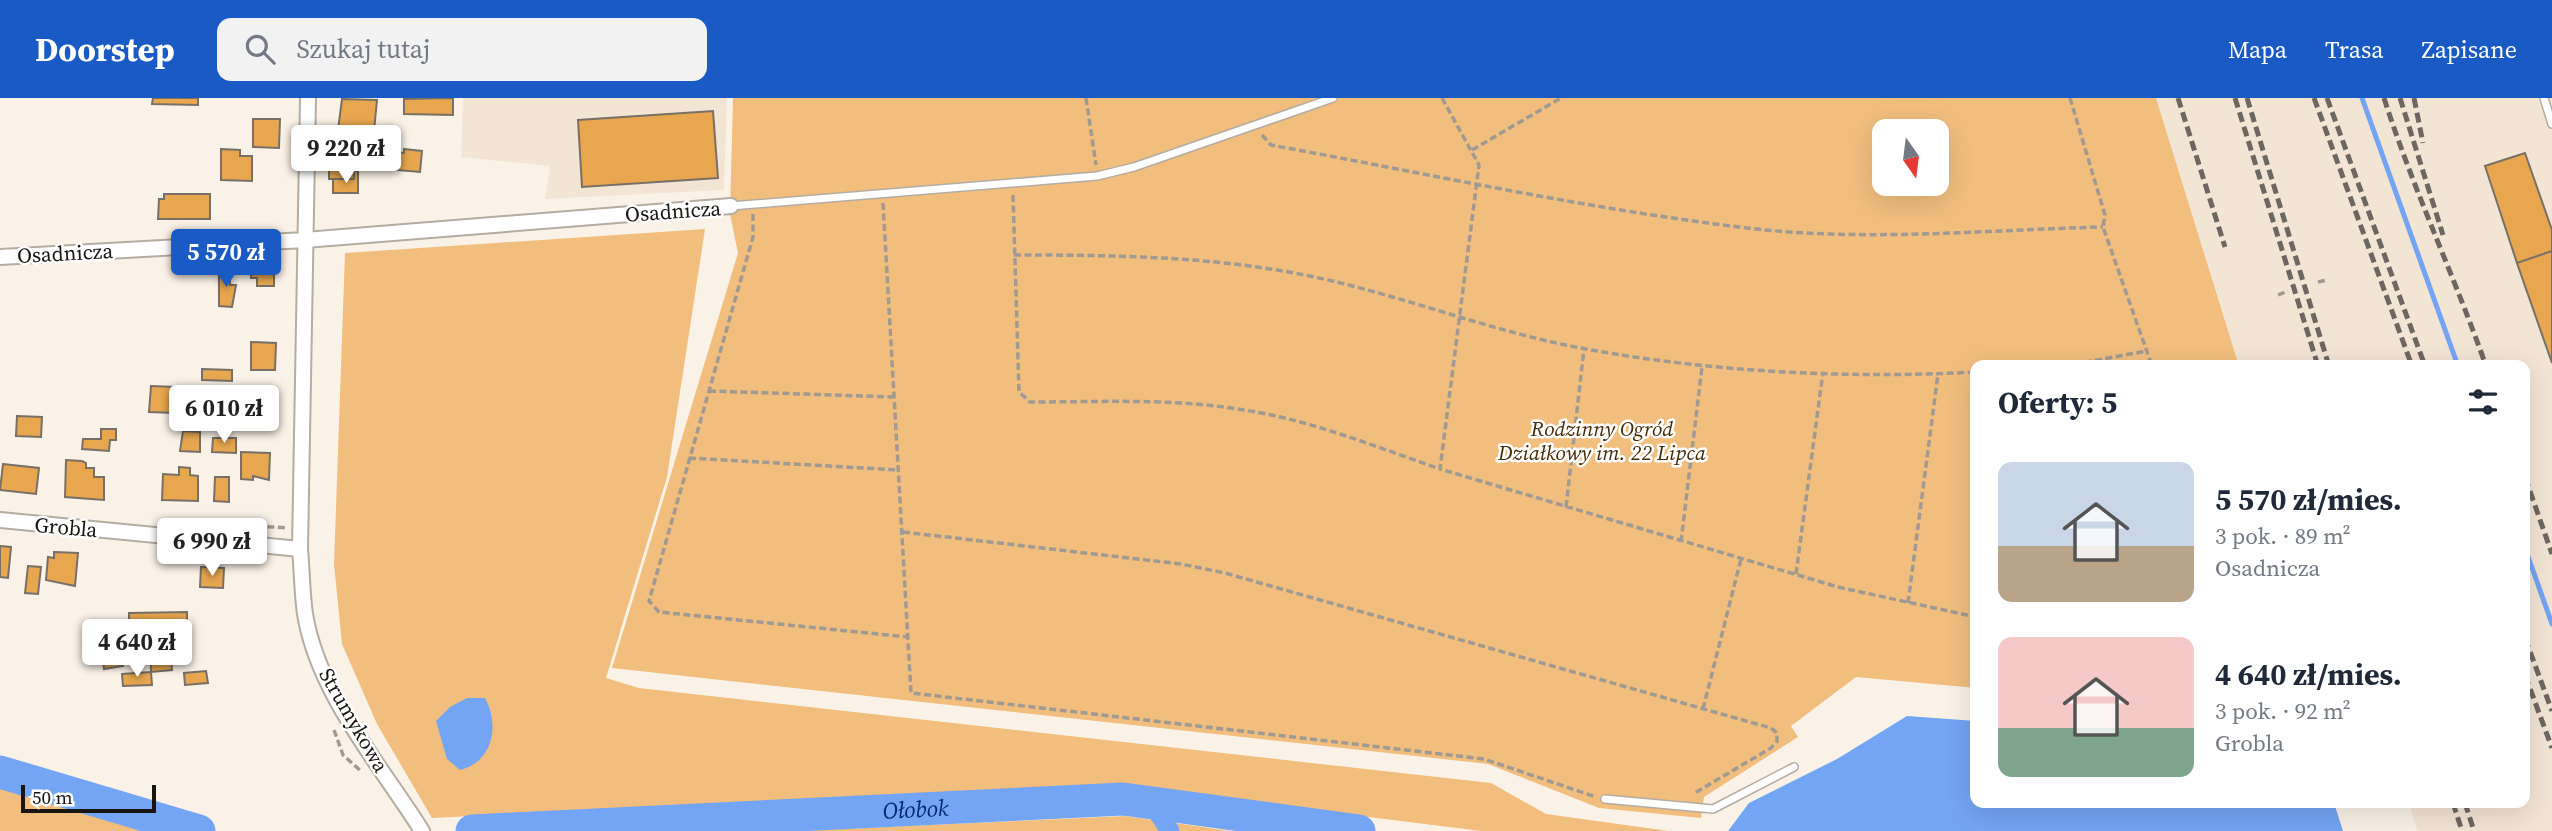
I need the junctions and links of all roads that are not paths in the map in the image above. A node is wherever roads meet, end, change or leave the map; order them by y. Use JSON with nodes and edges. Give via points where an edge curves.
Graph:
{"nodes":[{"id":1,"x":308,"y":98,"type":"edge"},
{"id":2,"x":1333,"y":98,"type":"edge"},
{"id":3,"x":2544,"y":98,"type":"edge"},
{"id":4,"x":2552,"y":124,"type":"edge"},
{"id":5,"x":731,"y":206,"type":"joint"},
{"id":6,"x":305,"y":240,"type":"junction"},
{"id":7,"x":0,"y":257,"type":"edge"},
{"id":8,"x":0,"y":520,"type":"edge"},
{"id":9,"x":300,"y":549,"type":"junction"},
{"id":10,"x":1794,"y":767,"type":"dead end"},
{"id":11,"x":1605,"y":799,"type":"road end"},
{"id":12,"x":419,"y":825,"type":"edge"}],
"edges":[{"from":1,"to":6,"type":"street","name":"Strumykowa"},
{"from":2,"to":5,"type":"lane","name":"Osadnicza","via":[[1097,176]]},
{"from":3,"to":4,"type":"lane"},
{"from":5,"to":6,"type":"street","name":"Osadnicza"},
{"from":6,"to":7,"type":"street","name":"Osadnicza"},
{"from":6,"to":9,"type":"street","name":"Strumykowa"},
{"from":8,"to":9,"type":"street","name":"Grobla"},
{"from":9,"to":12,"type":"street","name":"Strumykowa","via":[[305,615],[327,679]]},
{"from":10,"to":11,"type":"lane","via":[[1713,809]]}]}
